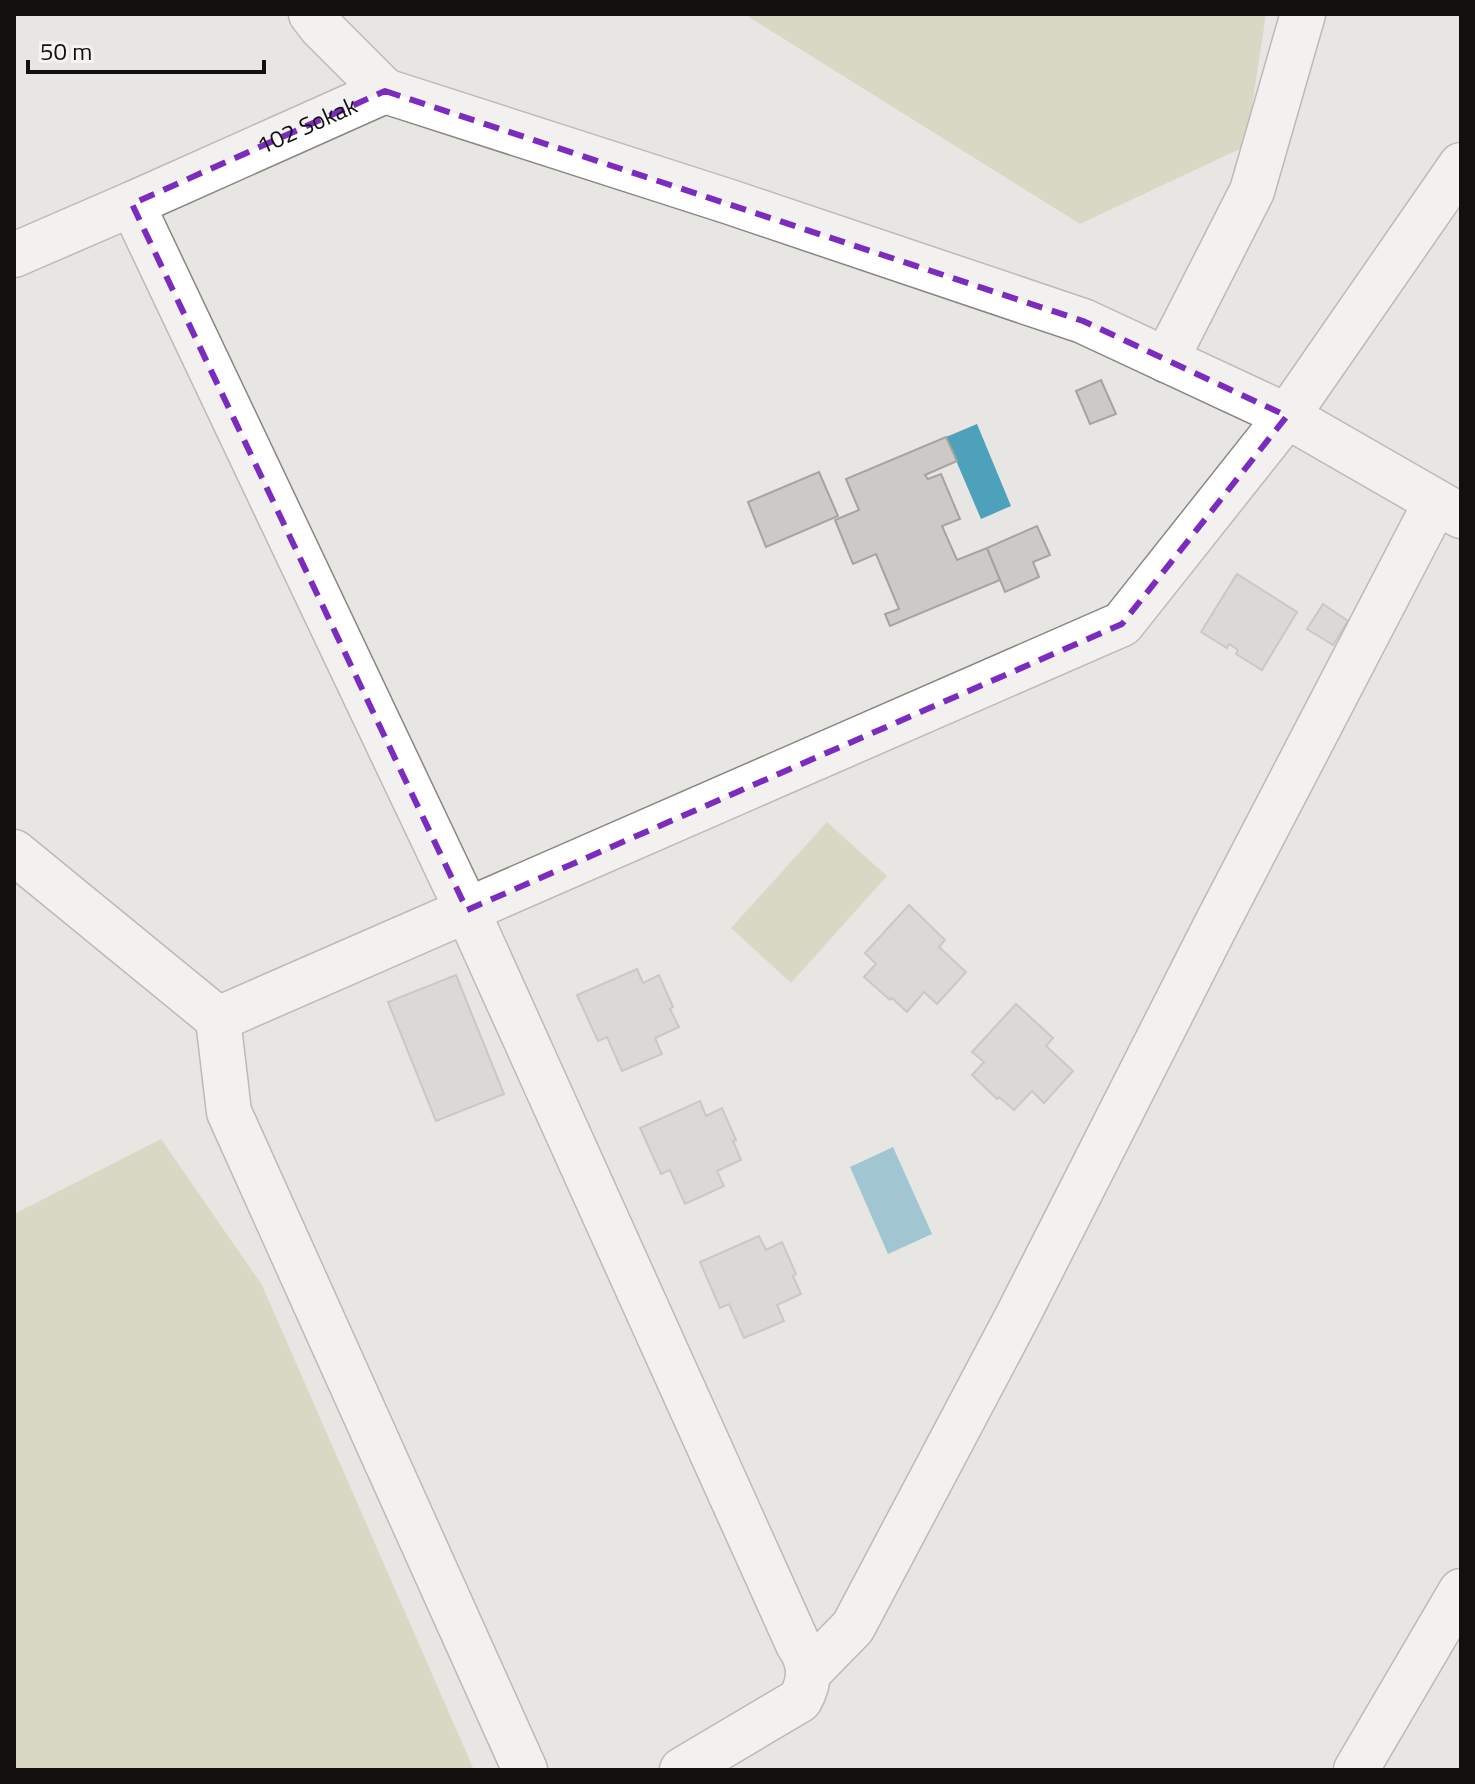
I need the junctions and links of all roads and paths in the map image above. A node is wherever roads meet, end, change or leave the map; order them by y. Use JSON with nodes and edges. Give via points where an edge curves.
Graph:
{"nodes":[{"id":1,"x":311,"y":14,"type":"edge"},
{"id":2,"x":1303,"y":14,"type":"edge"},
{"id":3,"x":385,"y":91,"type":"junction"},
{"id":4,"x":1461,"y":165,"type":"edge"},
{"id":5,"x":132,"y":204,"type":"junction"},
{"id":6,"x":14,"y":255,"type":"edge"},
{"id":7,"x":1166,"y":360,"type":"junction"},
{"id":8,"x":1287,"y":416,"type":"junction"},
{"id":9,"x":1448,"y":509,"type":"edge"},
{"id":10,"x":14,"y":852,"type":"edge"},
{"id":11,"x":467,"y":910,"type":"junction"},
{"id":12,"x":218,"y":1019,"type":"junction"},
{"id":13,"x":1457,"y":1609,"type":"edge"},
{"id":14,"x":809,"y":1672,"type":"junction"},
{"id":15,"x":525,"y":1770,"type":"edge"},
{"id":16,"x":682,"y":1770,"type":"edge"},
{"id":17,"x":1356,"y":1770,"type":"edge"}],
"edges":[{"from":1,"to":3,"type":"street","name":"102 Sokak"},
{"from":2,"to":7,"type":"street","via":[[1252,191]]},
{"from":3,"to":5,"type":"street","name":"102 Sokak"},
{"from":3,"to":7,"type":"street","via":[[1083,321]]},
{"from":4,"to":8,"type":"street"},
{"from":5,"to":6,"type":"street","name":"102 Sokak"},
{"from":5,"to":11,"type":"street"},
{"from":7,"to":8,"type":"street"},
{"from":8,"to":9,"type":"street"},
{"from":8,"to":11,"type":"street","via":[[1122,624]]},
{"from":9,"to":14,"type":"street","via":[[1223,911],[853,1627]]},
{"from":10,"to":12,"type":"street"},
{"from":11,"to":12,"type":"street"},
{"from":11,"to":14,"type":"street"},
{"from":12,"to":15,"type":"street","via":[[229,1112]]},
{"from":13,"to":17,"type":"street"},
{"from":14,"to":16,"type":"street","via":[[800,1700]]}]}
